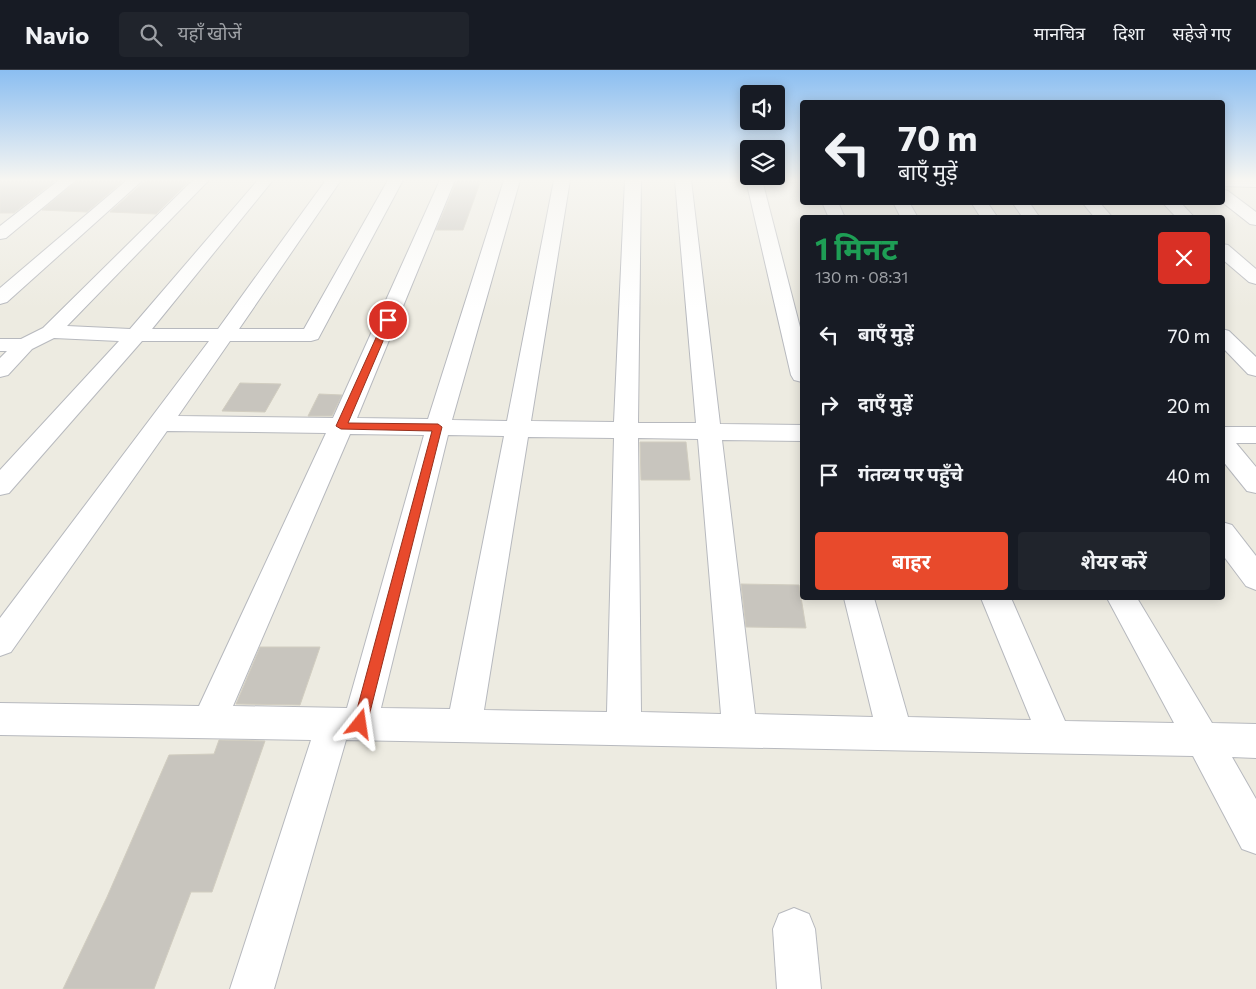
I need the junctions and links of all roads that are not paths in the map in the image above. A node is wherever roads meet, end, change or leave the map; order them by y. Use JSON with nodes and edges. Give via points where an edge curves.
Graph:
{"nodes":[{"id":1,"x":14,"y":223,"type":"edge"},
{"id":2,"x":87,"y":223,"type":"edge"},
{"id":3,"x":159,"y":223,"type":"edge"},
{"id":4,"x":230,"y":223,"type":"edge"},
{"id":5,"x":304,"y":223,"type":"edge"},
{"id":6,"x":373,"y":223,"type":"edge"},
{"id":7,"x":429,"y":223,"type":"edge"},
{"id":8,"x":499,"y":223,"type":"edge"},
{"id":9,"x":554,"y":223,"type":"edge"},
{"id":10,"x":632,"y":223,"type":"edge"},
{"id":11,"x":686,"y":223,"type":"edge"},
{"id":12,"x":765,"y":223,"type":"edge"},
{"id":13,"x":0,"y":234,"type":"edge"},
{"id":14,"x":1225,"y":252,"type":"edge"},
{"id":15,"x":1256,"y":278,"type":"edge"},
{"id":16,"x":0,"y":298,"type":"edge"},
{"id":17,"x":50,"y":332,"type":"junction"},
{"id":18,"x":136,"y":335,"type":"junction"},
{"id":19,"x":224,"y":335,"type":"junction"},
{"id":20,"x":1225,"y":338,"type":"edge"},
{"id":21,"x":0,"y":345,"type":"edge"},
{"id":22,"x":25,"y":345,"type":"junction"},
{"id":23,"x":800,"y":367,"type":"edge"},
{"id":24,"x":1256,"y":369,"type":"edge"},
{"id":25,"x":0,"y":370,"type":"edge"},
{"id":26,"x":160,"y":423,"type":"junction"},
{"id":27,"x":341,"y":426,"type":"junction"},
{"id":28,"x":438,"y":427,"type":"junction"},
{"id":29,"x":518,"y":428,"type":"junction"},
{"id":30,"x":626,"y":430,"type":"junction"},
{"id":31,"x":707,"y":432,"type":"junction"},
{"id":32,"x":800,"y":433,"type":"edge"},
{"id":33,"x":1225,"y":435,"type":"edge"},
{"id":34,"x":1256,"y":435,"type":"edge"},
{"id":35,"x":1225,"y":447,"type":"edge"},
{"id":36,"x":1256,"y":484,"type":"edge"},
{"id":37,"x":0,"y":486,"type":"edge"},
{"id":38,"x":1225,"y":536,"type":"edge"},
{"id":39,"x":1256,"y":578,"type":"edge"},
{"id":40,"x":860,"y":600,"type":"edge"},
{"id":41,"x":997,"y":600,"type":"edge"},
{"id":42,"x":1123,"y":600,"type":"edge"},
{"id":43,"x":0,"y":642,"type":"edge"},
{"id":44,"x":0,"y":719,"type":"edge"},
{"id":45,"x":209,"y":722,"type":"junction"},
{"id":46,"x":346,"y":724,"type":"junction"},
{"id":47,"x":464,"y":726,"type":"junction"},
{"id":48,"x":624,"y":728,"type":"junction"},
{"id":49,"x":740,"y":730,"type":"junction"},
{"id":50,"x":894,"y":734,"type":"junction"},
{"id":51,"x":1055,"y":737,"type":"junction"},
{"id":52,"x":1202,"y":740,"type":"junction"},
{"id":53,"x":1256,"y":741,"type":"edge"},
{"id":54,"x":1256,"y":835,"type":"edge"},
{"id":55,"x":794,"y":929,"type":"dead end"},
{"id":56,"x":252,"y":989,"type":"edge"},
{"id":57,"x":799,"y":989,"type":"edge"}],
"edges":[{"from":1,"to":13,"type":"street"},
{"from":2,"to":16,"type":"street"},
{"from":3,"to":17,"type":"street"},
{"from":4,"to":18,"type":"street"},
{"from":5,"to":19,"type":"street"},
{"from":6,"to":19,"type":"street","via":[[313,334]]},
{"from":7,"to":27,"type":"street"},
{"from":8,"to":28,"type":"street"},
{"from":9,"to":29,"type":"street"},
{"from":10,"to":30,"type":"street"},
{"from":11,"to":31,"type":"street"},
{"from":12,"to":23,"type":"street"},
{"from":14,"to":15,"type":"street"},
{"from":17,"to":18,"type":"street"},
{"from":17,"to":22,"type":"street"},
{"from":18,"to":19,"type":"street"},
{"from":18,"to":37,"type":"street"},
{"from":19,"to":26,"type":"street"},
{"from":20,"to":24,"type":"street"},
{"from":21,"to":22,"type":"street"},
{"from":22,"to":25,"type":"street"},
{"from":26,"to":27,"type":"street"},
{"from":26,"to":43,"type":"street"},
{"from":27,"to":28,"type":"street"},
{"from":27,"to":45,"type":"street"},
{"from":28,"to":29,"type":"street"},
{"from":28,"to":46,"type":"street"},
{"from":29,"to":30,"type":"street"},
{"from":29,"to":47,"type":"street"},
{"from":30,"to":31,"type":"street"},
{"from":30,"to":48,"type":"street"},
{"from":31,"to":32,"type":"street"},
{"from":31,"to":49,"type":"street"},
{"from":33,"to":34,"type":"street"},
{"from":35,"to":36,"type":"street"},
{"from":38,"to":39,"type":"street"},
{"from":40,"to":50,"type":"street"},
{"from":41,"to":51,"type":"street"},
{"from":42,"to":52,"type":"street"},
{"from":44,"to":45,"type":"street"},
{"from":45,"to":46,"type":"street"},
{"from":46,"to":47,"type":"street"},
{"from":46,"to":56,"type":"street"},
{"from":47,"to":48,"type":"street"},
{"from":48,"to":49,"type":"street"},
{"from":49,"to":50,"type":"street"},
{"from":50,"to":51,"type":"street"},
{"from":51,"to":52,"type":"street"},
{"from":52,"to":53,"type":"street"},
{"from":52,"to":54,"type":"street"},
{"from":55,"to":57,"type":"street"}]}
